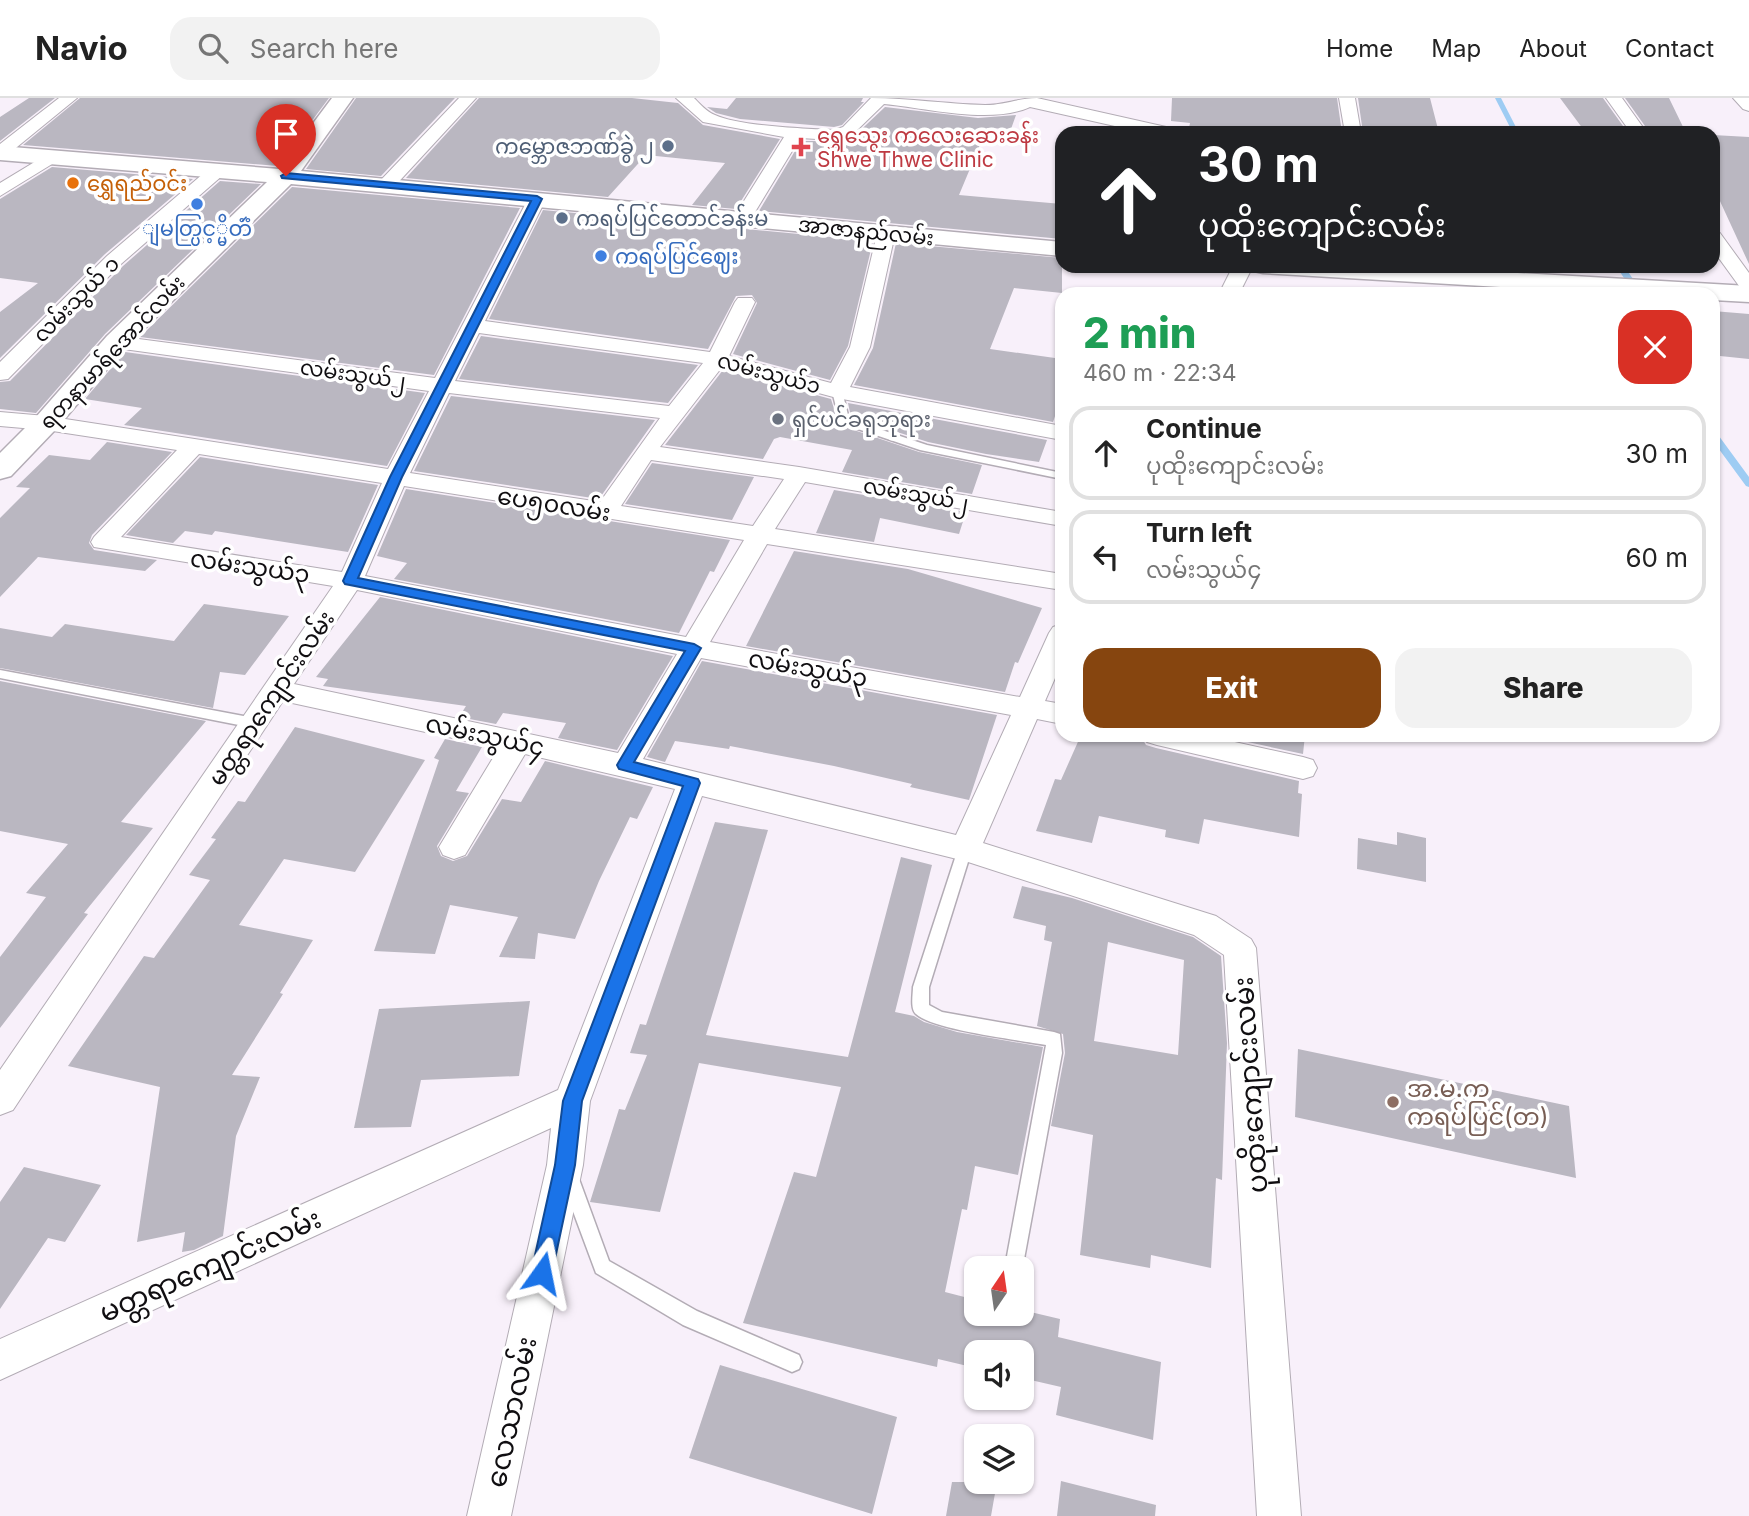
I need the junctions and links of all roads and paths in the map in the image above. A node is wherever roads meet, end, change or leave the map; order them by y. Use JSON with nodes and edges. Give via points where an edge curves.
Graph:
{"nodes":[{"id":1,"x":69,"y":98,"type":"edge"},
{"id":2,"x":343,"y":98,"type":"edge"},
{"id":3,"x":468,"y":98,"type":"edge"},
{"id":4,"x":684,"y":98,"type":"edge"},
{"id":5,"x":1347,"y":98,"type":"edge"},
{"id":6,"x":1614,"y":98,"type":"edge"},
{"id":7,"x":1741,"y":98,"type":"edge"},
{"id":8,"x":1028,"y":100,"type":"edge"},
{"id":9,"x":1749,"y":106,"type":"edge"},
{"id":10,"x":1139,"y":126,"type":"edge"},
{"id":11,"x":1352,"y":126,"type":"edge"},
{"id":12,"x":1634,"y":126,"type":"edge"},
{"id":13,"x":795,"y":133,"type":"junction"},
{"id":14,"x":0,"y":152,"type":"edge"},
{"id":15,"x":51,"y":157,"type":"junction"},
{"id":16,"x":217,"y":171,"type":"junction"},
{"id":17,"x":286,"y":176,"type":"junction"},
{"id":18,"x":386,"y":185,"type":"junction"},
{"id":19,"x":0,"y":191,"type":"edge"},
{"id":20,"x":537,"y":199,"type":"junction"},
{"id":21,"x":743,"y":218,"type":"junction"},
{"id":22,"x":886,"y":234,"type":"junction"},
{"id":23,"x":1720,"y":247,"type":"edge"},
{"id":24,"x":1055,"y":248,"type":"edge"},
{"id":25,"x":1443,"y":273,"type":"edge"},
{"id":26,"x":1749,"y":286,"type":"edge"},
{"id":27,"x":1647,"y":287,"type":"edge"},
{"id":28,"x":1720,"y":292,"type":"edge"},
{"id":29,"x":1749,"y":294,"type":"edge"},
{"id":30,"x":745,"y":302,"type":"dead end"},
{"id":31,"x":473,"y":326,"type":"junction"},
{"id":32,"x":116,"y":342,"type":"junction"},
{"id":33,"x":717,"y":359,"type":"junction"},
{"id":34,"x":0,"y":374,"type":"edge"},
{"id":35,"x":443,"y":386,"type":"junction"},
{"id":36,"x":837,"y":391,"type":"junction"},
{"id":37,"x":675,"y":413,"type":"junction"},
{"id":38,"x":0,"y":419,"type":"edge"},
{"id":39,"x":46,"y":423,"type":"junction"},
{"id":40,"x":1055,"y":432,"type":"edge"},
{"id":41,"x":192,"y":447,"type":"junction"},
{"id":42,"x":645,"y":452,"type":"junction"},
{"id":43,"x":0,"y":470,"type":"edge"},
{"id":44,"x":799,"y":474,"type":"junction"},
{"id":45,"x":1055,"y":475,"type":"edge"},
{"id":46,"x":396,"y":477,"type":"junction"},
{"id":47,"x":605,"y":512,"type":"junction"},
{"id":48,"x":1055,"y":518,"type":"edge"},
{"id":49,"x":759,"y":536,"type":"junction"},
{"id":50,"x":350,"y":581,"type":"junction"},
{"id":51,"x":1055,"y":581,"type":"edge"},
{"id":52,"x":694,"y":648,"type":"junction"},
{"id":53,"x":1055,"y":648,"type":"edge"},
{"id":54,"x":0,"y":674,"type":"edge"},
{"id":55,"x":276,"y":690,"type":"junction"},
{"id":56,"x":1029,"y":706,"type":"junction"},
{"id":57,"x":1055,"y":712,"type":"edge"},
{"id":58,"x":254,"y":723,"type":"junction"},
{"id":59,"x":518,"y":742,"type":"junction"},
{"id":60,"x":1188,"y":742,"type":"edge"},
{"id":61,"x":625,"y":765,"type":"junction"},
{"id":62,"x":1303,"y":768,"type":"dead end"},
{"id":63,"x":692,"y":783,"type":"junction"},
{"id":64,"x":454,"y":847,"type":"dead end"},
{"id":65,"x":965,"y":849,"type":"junction"},
{"id":66,"x":0,"y":1099,"type":"edge"},
{"id":67,"x":572,"y":1101,"type":"junction"},
{"id":68,"x":565,"y":1165,"type":"junction"},
{"id":69,"x":1016,"y":1256,"type":"edge"},
{"id":70,"x":0,"y":1360,"type":"edge"},
{"id":71,"x":792,"y":1362,"type":"dead end"},
{"id":72,"x":489,"y":1516,"type":"edge"},
{"id":73,"x":1279,"y":1516,"type":"edge"}],
"edges":[{"from":1,"to":14,"type":"street"},
{"from":2,"to":17,"type":"main road","name":"ရတနာမာရ်အောင်လမ်း"},
{"from":3,"to":18,"type":"street"},
{"from":4,"to":13,"type":"street","via":[[709,119]]},
{"from":5,"to":11,"type":"street"},
{"from":6,"to":12,"type":"street"},
{"from":7,"to":9,"type":"street"},
{"from":8,"to":10,"type":"street"},
{"from":8,"to":13,"type":"street","via":[[1017,108],[985,109],[883,99],[874,101],[843,134]]},
{"from":13,"to":21,"type":"street"},
{"from":14,"to":15,"type":"main road","name":"အာဇာနည်လမ်း"},
{"from":15,"to":16,"type":"main road","name":"အာဇာနည်လမ်း"},
{"from":15,"to":19,"type":"street"},
{"from":16,"to":17,"type":"main road","name":"အာဇာနည်လမ်း"},
{"from":16,"to":34,"type":"street","name":"လမ်းသွယ် ၁","via":[[114,260]]},
{"from":17,"to":18,"type":"main road","name":"အာဇာနည်လမ်း"},
{"from":17,"to":32,"type":"main road","name":"ရတနာမာရ်အောင်လမ်း"},
{"from":18,"to":20,"type":"main road","name":"အာဇာနည်လမ်း"},
{"from":20,"to":21,"type":"main road","name":"အာဇာနည်လမ်း"},
{"from":20,"to":31,"type":"street","name":"မတ္တရာကျောင်းလမ်း"},
{"from":21,"to":22,"type":"main road","name":"အာဇာနည်လမ်း"},
{"from":22,"to":24,"type":"main road","name":"အာဇာနည်လမ်း"},
{"from":22,"to":36,"type":"street","via":[[860,347]]},
{"from":23,"to":26,"type":"street"},
{"from":25,"to":27,"type":"main road"},
{"from":28,"to":29,"type":"main road"},
{"from":30,"to":33,"type":"street"},
{"from":31,"to":33,"type":"street","name":"လမ်းသွယ်၁"},
{"from":31,"to":35,"type":"street","name":"မတ္တရာကျောင်းလမ်း"},
{"from":32,"to":35,"type":"street","name":"လမ်းသွယ်၂"},
{"from":32,"to":39,"type":"main road","name":"ရတနာမာရ်အောင်လမ်း"},
{"from":33,"to":36,"type":"street","name":"လမ်းသွယ်၁"},
{"from":33,"to":37,"type":"street"},
{"from":35,"to":37,"type":"street","name":"လမ်းသွယ်၂"},
{"from":35,"to":46,"type":"street","name":"မတ္တရာကျောင်းလမ်း"},
{"from":36,"to":40,"type":"street","name":"လမ်းသွယ်၁"},
{"from":36,"to":45,"type":"lane","via":[[844,421],[868,432]]},
{"from":37,"to":42,"type":"street"},
{"from":38,"to":39,"type":"street","name":"ပေ၅၀လမ်း"},
{"from":39,"to":41,"type":"street","name":"ပေ၅၀လမ်း"},
{"from":39,"to":43,"type":"main road","name":"ရတနာမာရ်အောင်လမ်း"},
{"from":41,"to":46,"type":"street","name":"ပေ၅၀လမ်း"},
{"from":41,"to":50,"type":"street","name":"လမ်းသွယ်၃","via":[[103,542]]},
{"from":42,"to":44,"type":"street","name":"လမ်းသွယ်၂"},
{"from":42,"to":47,"type":"street"},
{"from":44,"to":48,"type":"street","name":"လမ်းသွယ်၂"},
{"from":44,"to":49,"type":"street"},
{"from":46,"to":47,"type":"street","name":"ပေ၅၀လမ်း"},
{"from":46,"to":50,"type":"street","name":"မတ္တရာကျောင်းလမ်း"},
{"from":47,"to":49,"type":"street","name":"ပေ၅၀လမ်း"},
{"from":49,"to":51,"type":"street","name":"ပေ၅၀လမ်း"},
{"from":49,"to":52,"type":"street"},
{"from":50,"to":52,"type":"street","name":"လမ်းသွယ်၃"},
{"from":50,"to":55,"type":"street","name":"မတ္တရာကျောင်းလမ်း"},
{"from":52,"to":56,"type":"street","name":"လမ်းသွယ်၃"},
{"from":52,"to":61,"type":"street"},
{"from":53,"to":56,"type":"street"},
{"from":54,"to":58,"type":"lane"},
{"from":55,"to":58,"type":"street","name":"မတ္တရာကျောင်းလမ်း"},
{"from":55,"to":59,"type":"street","name":"လမ်းသွယ်၄"},
{"from":56,"to":57,"type":"street","name":"လမ်းသွယ်၃"},
{"from":56,"to":65,"type":"street"},
{"from":58,"to":66,"type":"street","name":"မတ္တရာကျောင်းလမ်း"},
{"from":59,"to":61,"type":"street","name":"လမ်းသွယ်၄"},
{"from":59,"to":64,"type":"street"},
{"from":60,"to":62,"type":"street"},
{"from":61,"to":63,"type":"street","name":"လမ်းသွယ်၄"},
{"from":63,"to":65,"type":"street","name":"ပုထိုးကျောင်းလမ်း"},
{"from":63,"to":67,"type":"street"},
{"from":65,"to":69,"type":"lane","via":[[921,987],[921,1009],[939,1018],[1054,1039]]},
{"from":65,"to":73,"type":"street","name":"ပုထိုးကျောင်းလမ်း","via":[[1205,925],[1240,948]]},
{"from":67,"to":68,"type":"street","name":"လေသာလမ်း"},
{"from":67,"to":70,"type":"street","name":"မတ္တရာကျောင်းလမ်း"},
{"from":68,"to":71,"type":"lane","via":[[602,1267],[690,1318]]},
{"from":68,"to":72,"type":"street","name":"လေသာလမ်း"}]}
